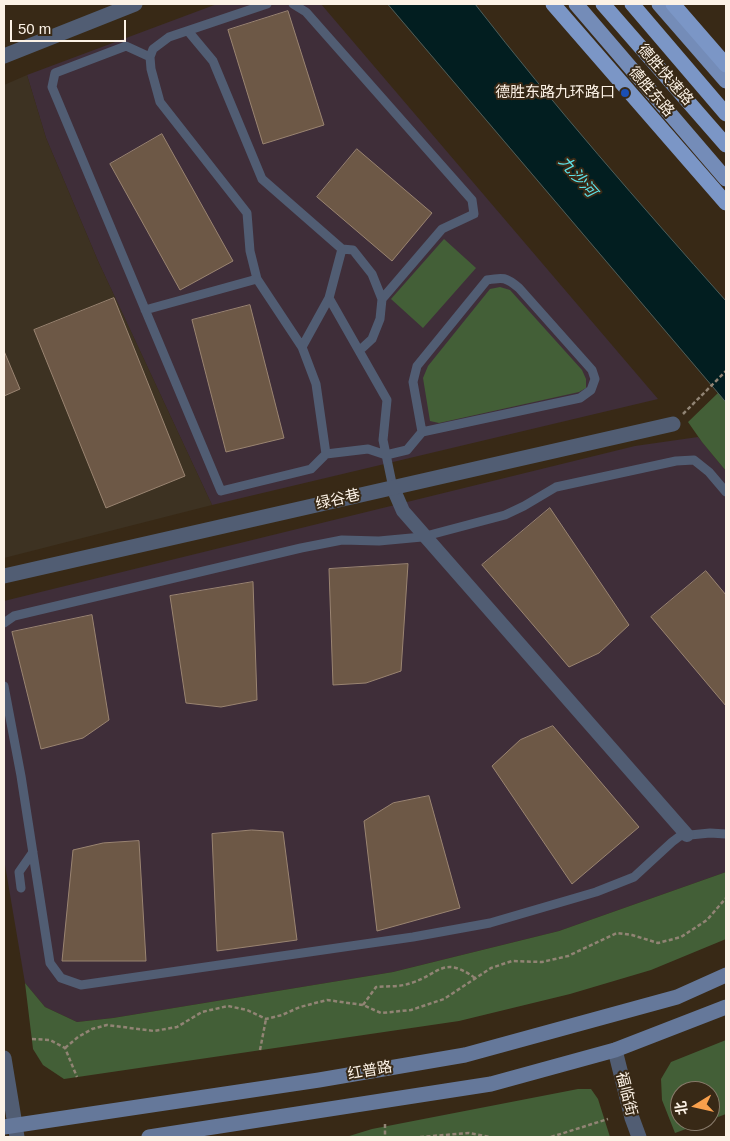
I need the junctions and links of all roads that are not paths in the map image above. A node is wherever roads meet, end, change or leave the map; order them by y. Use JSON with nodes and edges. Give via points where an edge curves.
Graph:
{"nodes":[{"id":1,"x":136,"y":4,"type":"edge"},
{"id":2,"x":267,"y":4,"type":"edge"},
{"id":3,"x":293,"y":4,"type":"edge"},
{"id":4,"x":553,"y":4,"type":"edge"},
{"id":5,"x":576,"y":4,"type":"edge"},
{"id":6,"x":603,"y":4,"type":"edge"},
{"id":7,"x":632,"y":4,"type":"edge"},
{"id":8,"x":659,"y":4,"type":"edge"},
{"id":9,"x":673,"y":4,"type":"edge"},
{"id":10,"x":188,"y":31,"type":"junction"},
{"id":11,"x":4,"y":56,"type":"edge"},
{"id":12,"x":150,"y":57,"type":"junction"},
{"id":13,"x":726,"y":65,"type":"edge"},
{"id":14,"x":726,"y":81,"type":"edge"},
{"id":15,"x":726,"y":114,"type":"edge"},
{"id":16,"x":726,"y":145,"type":"edge"},
{"id":17,"x":726,"y":179,"type":"edge"},
{"id":18,"x":726,"y":203,"type":"edge"},
{"id":19,"x":342,"y":249,"type":"junction"},
{"id":20,"x":256,"y":278,"type":"junction"},
{"id":21,"x":329,"y":298,"type":"junction"},
{"id":22,"x":382,"y":299,"type":"junction"},
{"id":23,"x":145,"y":310,"type":"junction"},
{"id":24,"x":302,"y":347,"type":"junction"},
{"id":25,"x":359,"y":350,"type":"junction"},
{"id":26,"x":673,"y":424,"type":"road end"},
{"id":27,"x":422,"y":432,"type":"junction"},
{"id":28,"x":326,"y":454,"type":"junction"},
{"id":29,"x":386,"y":455,"type":"junction"},
{"id":30,"x":393,"y":488,"type":"junction"},
{"id":31,"x":726,"y":492,"type":"edge"},
{"id":32,"x":425,"y":536,"type":"junction"},
{"id":33,"x":4,"y":576,"type":"edge"},
{"id":34,"x":4,"y":623,"type":"edge"},
{"id":35,"x":4,"y":686,"type":"edge"},
{"id":36,"x":726,"y":834,"type":"edge"},
{"id":37,"x":687,"y":835,"type":"junction"},
{"id":38,"x":33,"y":852,"type":"junction"},
{"id":39,"x":21,"y":888,"type":"dead end"},
{"id":40,"x":726,"y":975,"type":"edge"},
{"id":41,"x":726,"y":1007,"type":"edge"},
{"id":42,"x":615,"y":1050,"type":"junction"},
{"id":43,"x":4,"y":1058,"type":"edge"},
{"id":44,"x":12,"y":1130,"type":"edge"},
{"id":45,"x":149,"y":1137,"type":"edge"},
{"id":46,"x":639,"y":1137,"type":"edge"}],
"edges":[{"from":1,"to":11,"type":"street"},
{"from":2,"to":10,"type":"lane"},
{"from":3,"to":22,"type":"lane","via":[[306,12],[472,200],[474,214],[442,229]]},
{"from":4,"to":18,"type":"highway"},
{"from":5,"to":17,"type":"main road","name":"德胜东路"},
{"from":6,"to":16,"type":"highway","name":"德胜快速路"},
{"from":7,"to":15,"type":"highway","name":"德胜快速路"},
{"from":8,"to":14,"type":"main road"},
{"from":9,"to":13,"type":"highway"},
{"from":10,"to":12,"type":"lane","via":[[169,37],[154,49]]},
{"from":10,"to":19,"type":"lane","via":[[213,61],[262,178]]},
{"from":12,"to":20,"type":"lane","via":[[160,102],[247,213]]},
{"from":12,"to":23,"type":"lane","via":[[126,46],[55,73],[52,87]]},
{"from":19,"to":21,"type":"lane"},
{"from":19,"to":22,"type":"lane","via":[[353,250],[358,256],[372,274]]},
{"from":20,"to":23,"type":"lane"},
{"from":20,"to":24,"type":"lane"},
{"from":21,"to":24,"type":"lane"},
{"from":21,"to":25,"type":"lane"},
{"from":22,"to":25,"type":"lane","via":[[380,319],[372,339]]},
{"from":23,"to":28,"type":"lane","via":[[221,491],[311,469]]},
{"from":24,"to":28,"type":"lane","via":[[316,384]]},
{"from":25,"to":29,"type":"lane","via":[[387,400],[383,440]]},
{"from":26,"to":30,"type":"street","name":"绿谷巷"},
{"from":27,"to":27,"type":"lane","via":[[413,382],[417,366],[487,280],[501,277],[519,288],[592,370],[595,380],[590,390],[580,398]]},
{"from":27,"to":29,"type":"lane","via":[[407,450]]},
{"from":28,"to":29,"type":"lane","via":[[368,449]]},
{"from":29,"to":30,"type":"lane"},
{"from":30,"to":32,"type":"street","via":[[403,511]]},
{"from":30,"to":33,"type":"street","name":"绿谷巷"},
{"from":31,"to":32,"type":"lane","via":[[694,460],[676,461],[556,487],[504,515]]},
{"from":32,"to":34,"type":"lane","via":[[379,541],[342,540],[317,545],[14,616]]},
{"from":32,"to":37,"type":"street"},
{"from":35,"to":38,"type":"lane"},
{"from":36,"to":37,"type":"lane"},
{"from":37,"to":38,"type":"lane","via":[[672,842],[634,877],[596,892],[490,923],[403,939],[81,986],[60,978],[50,962]]},
{"from":38,"to":39,"type":"lane","via":[[19,872]]},
{"from":40,"to":44,"type":"main road","name":"红普路","via":[[676,997],[466,1055]]},
{"from":41,"to":42,"type":"main road","name":"红普路"},
{"from":42,"to":45,"type":"main road","name":"红普路","via":[[492,1084]]},
{"from":42,"to":46,"type":"street","name":"福临街"},
{"from":43,"to":44,"type":"street"}]}
